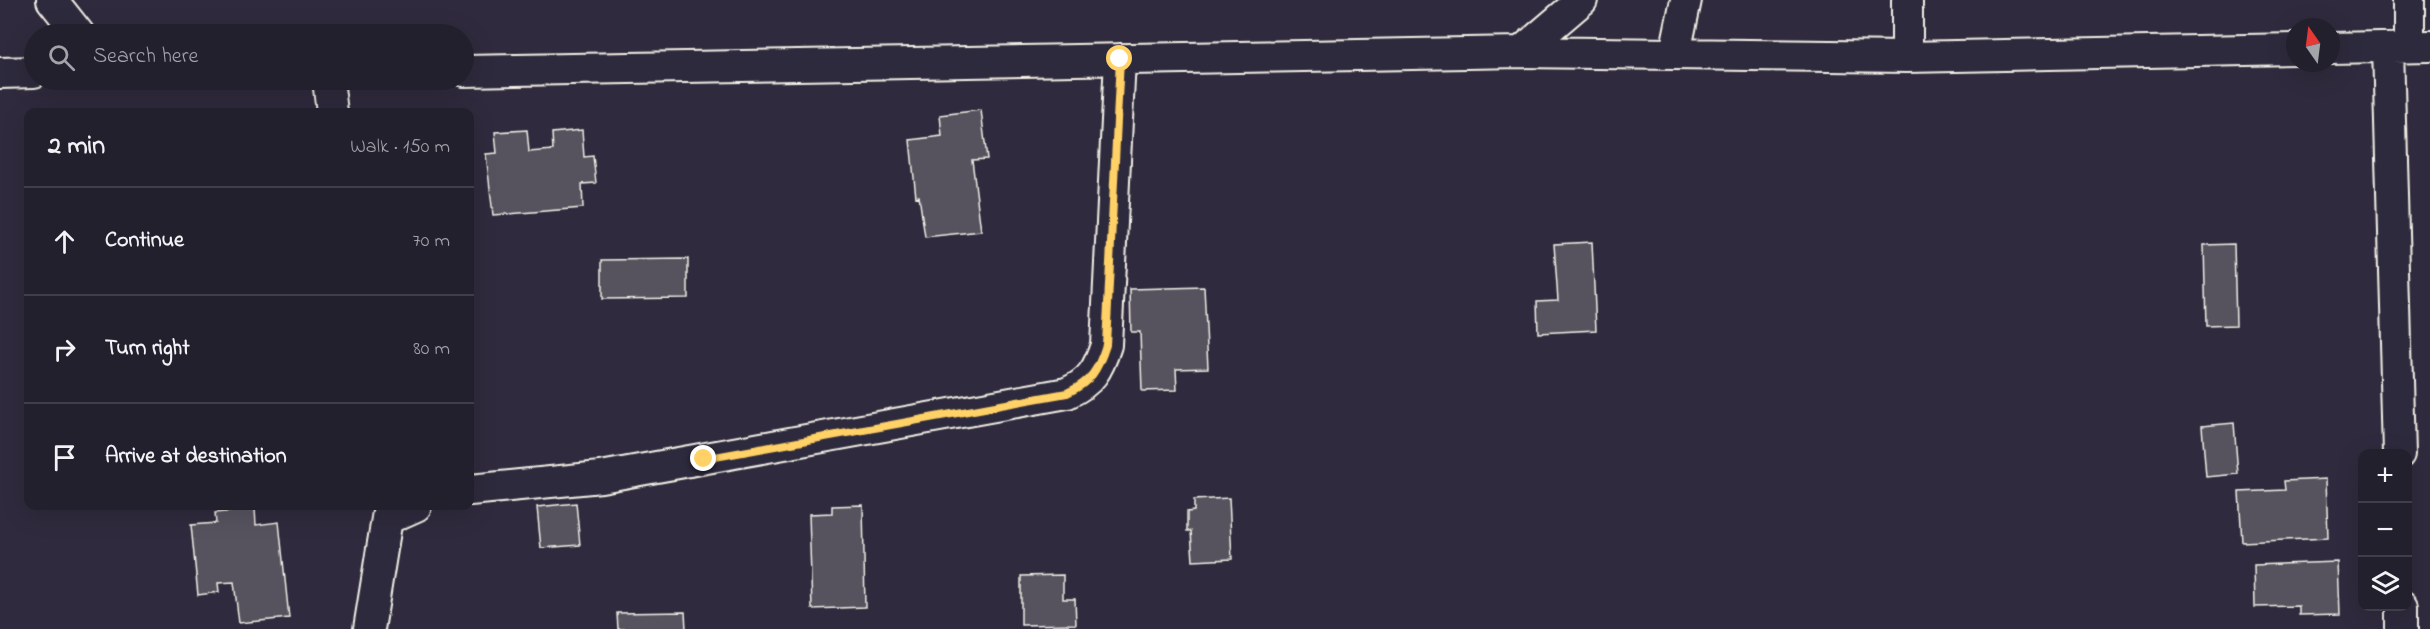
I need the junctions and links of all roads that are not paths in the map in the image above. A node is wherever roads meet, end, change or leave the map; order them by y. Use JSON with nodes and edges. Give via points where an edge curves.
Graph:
{"nodes":[{"id":1,"x":52,"y":0,"type":"edge"},
{"id":2,"x":1582,"y":0,"type":"edge"},
{"id":3,"x":1686,"y":0,"type":"edge"},
{"id":4,"x":1907,"y":0,"type":"edge"},
{"id":5,"x":2409,"y":0,"type":"edge"},
{"id":6,"x":71,"y":24,"type":"edge"},
{"id":7,"x":2409,"y":46,"type":"edge"},
{"id":8,"x":2340,"y":48,"type":"edge"},
{"id":9,"x":2286,"y":49,"type":"edge"},
{"id":10,"x":1521,"y":52,"type":"junction"},
{"id":11,"x":1675,"y":52,"type":"junction"},
{"id":12,"x":1907,"y":57,"type":"junction"},
{"id":13,"x":1120,"y":59,"type":"junction"},
{"id":14,"x":474,"y":71,"type":"edge"},
{"id":15,"x":24,"y":72,"type":"edge"},
{"id":16,"x":0,"y":73,"type":"edge"},
{"id":17,"x":329,"y":90,"type":"edge"},
{"id":18,"x":332,"y":108,"type":"edge"},
{"id":19,"x":2398,"y":449,"type":"edge"},
{"id":20,"x":474,"y":490,"type":"edge"},
{"id":21,"x":389,"y":512,"type":"edge"},
{"id":22,"x":2403,"y":611,"type":"edge"},
{"id":23,"x":369,"y":629,"type":"edge"},
{"id":24,"x":2403,"y":629,"type":"edge"}],
"edges":[{"from":1,"to":6,"type":"street"},
{"from":2,"to":10,"type":"street"},
{"from":3,"to":11,"type":"street"},
{"from":4,"to":12,"type":"street"},
{"from":5,"to":7,"type":"street"},
{"from":7,"to":8,"type":"street"},
{"from":7,"to":19,"type":"street"},
{"from":9,"to":12,"type":"street"},
{"from":10,"to":11,"type":"street"},
{"from":10,"to":13,"type":"street"},
{"from":11,"to":12,"type":"street"},
{"from":13,"to":14,"type":"street"},
{"from":13,"to":20,"type":"street","via":[[1106,345],[1098,370],[1084,386],[1067,393],[601,477]]},
{"from":15,"to":16,"type":"street"},
{"from":17,"to":18,"type":"street"},
{"from":21,"to":23,"type":"street"},
{"from":22,"to":24,"type":"street"}]}
